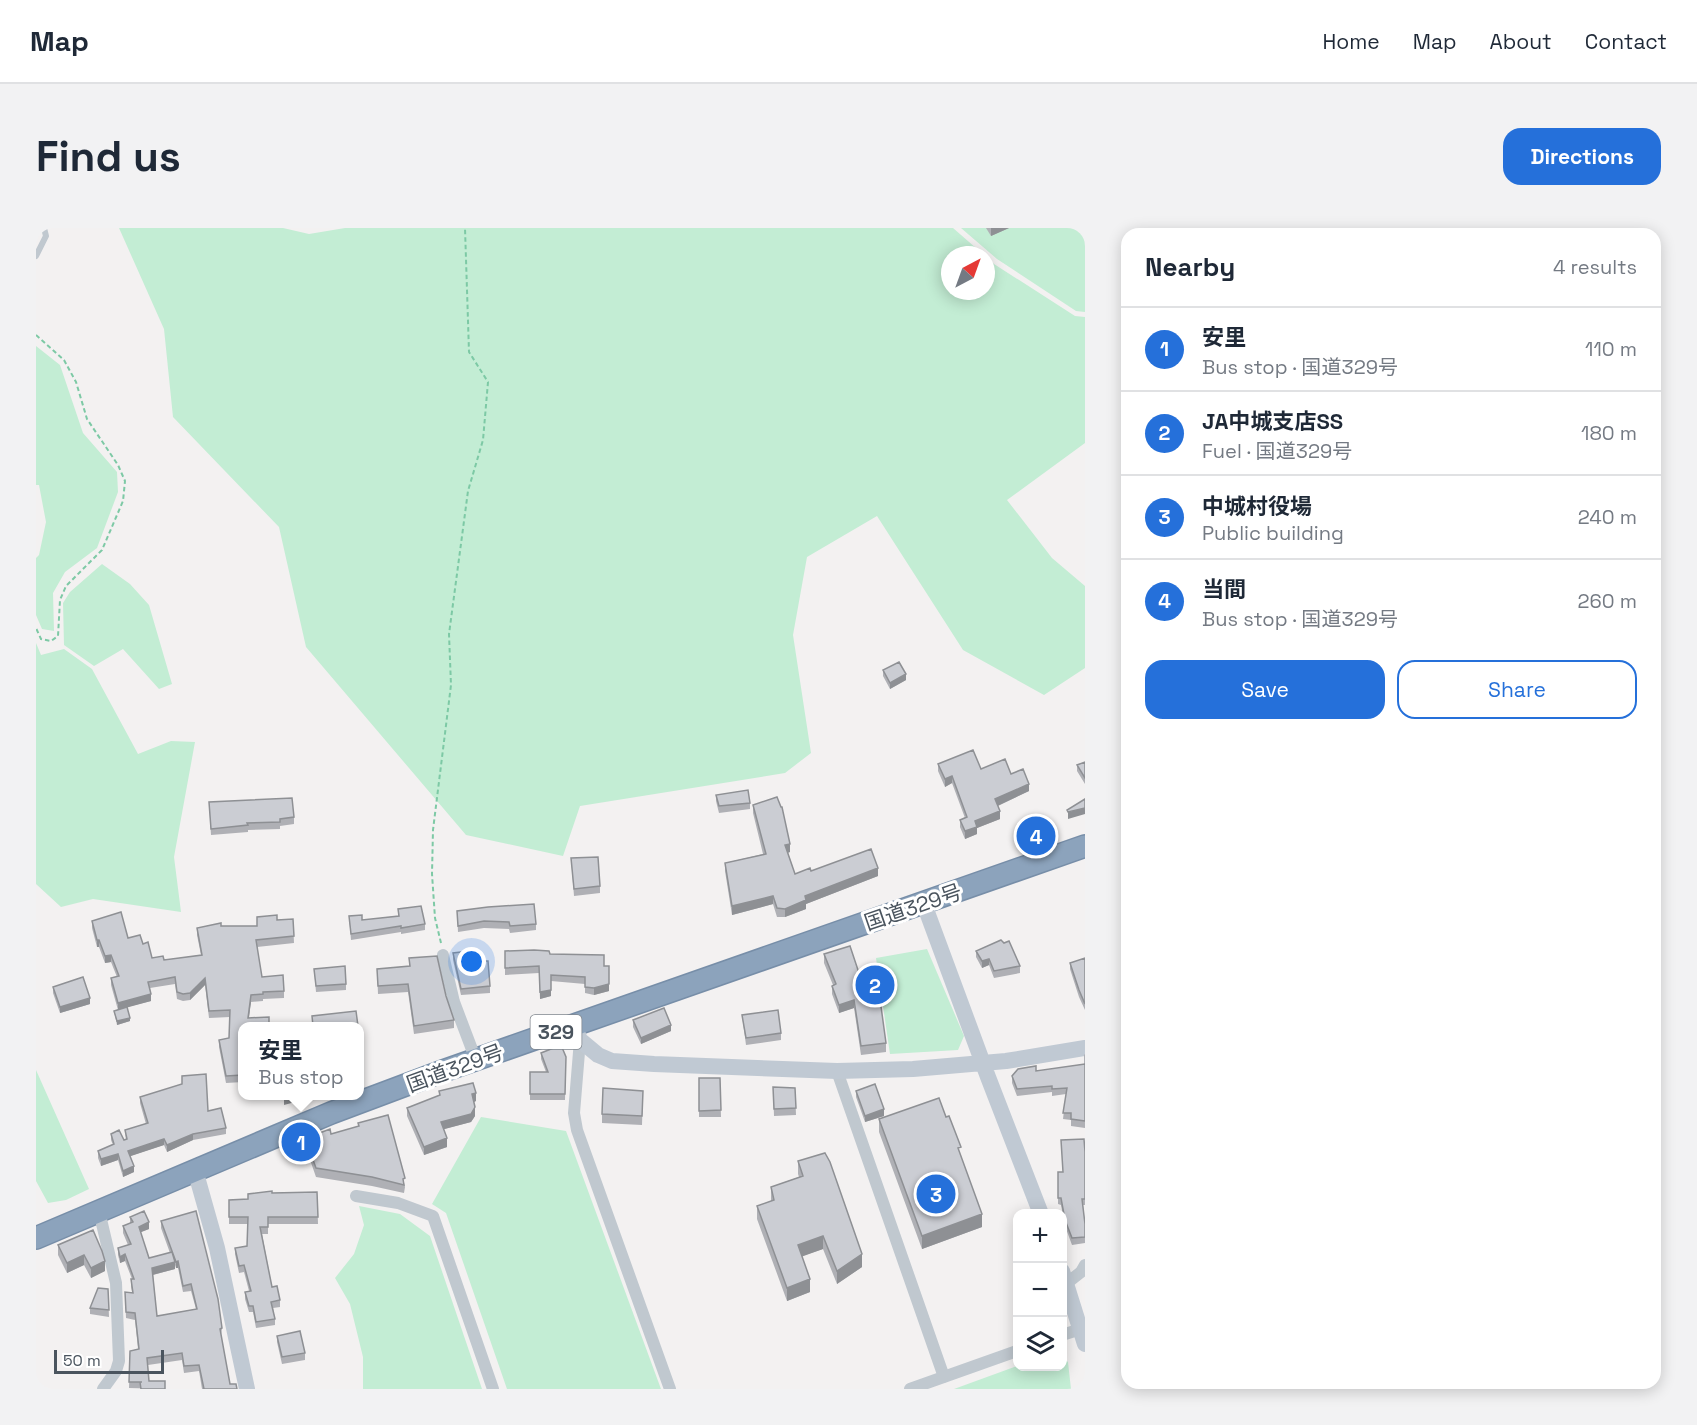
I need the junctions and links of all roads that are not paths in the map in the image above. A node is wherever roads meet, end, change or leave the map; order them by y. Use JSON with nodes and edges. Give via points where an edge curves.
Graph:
{"nodes":[{"id":1,"x":44,"y":228,"type":"edge"},
{"id":2,"x":36,"y":256,"type":"edge"},
{"id":3,"x":1085,"y":846,"type":"edge"},
{"id":4,"x":924,"y":904,"type":"junction"},
{"id":5,"x":443,"y":955,"type":"road end"},
{"id":6,"x":577,"y":1033,"type":"junction"},
{"id":7,"x":1085,"y":1048,"type":"edge"},
{"id":8,"x":476,"y":1060,"type":"junction"},
{"id":9,"x":983,"y":1063,"type":"junction"},
{"id":10,"x":837,"y":1071,"type":"junction"},
{"id":11,"x":195,"y":1170,"type":"junction"},
{"id":12,"x":356,"y":1196,"type":"dead end"},
{"id":13,"x":1039,"y":1209,"type":"edge"},
{"id":14,"x":99,"y":1211,"type":"junction"},
{"id":15,"x":36,"y":1238,"type":"edge"},
{"id":16,"x":1085,"y":1265,"type":"edge"},
{"id":17,"x":1067,"y":1276,"type":"edge"},
{"id":18,"x":1067,"y":1284,"type":"edge"},
{"id":19,"x":1067,"y":1335,"type":"edge"},
{"id":20,"x":1083,"y":1336,"type":"edge"},
{"id":21,"x":1013,"y":1352,"type":"edge"},
{"id":22,"x":944,"y":1377,"type":"junction"},
{"id":23,"x":103,"y":1389,"type":"edge"},
{"id":24,"x":247,"y":1389,"type":"edge"},
{"id":25,"x":493,"y":1389,"type":"edge"},
{"id":26,"x":670,"y":1389,"type":"edge"},
{"id":27,"x":910,"y":1389,"type":"edge"}],
"edges":[{"from":1,"to":2,"type":"lane","via":[[46,236]]},
{"from":3,"to":4,"type":"highway","name":"国道329号","number":"329"},
{"from":4,"to":6,"type":"highway","name":"国道329号","number":"329"},
{"from":4,"to":9,"type":"street"},
{"from":5,"to":8,"type":"street","via":[[454,1002]]},
{"from":6,"to":8,"type":"highway","name":"国道329号","number":"329"},
{"from":6,"to":10,"type":"street","via":[[598,1055],[612,1061]]},
{"from":6,"to":26,"type":"street","via":[[577,1130]]},
{"from":7,"to":9,"type":"street"},
{"from":8,"to":11,"type":"highway","name":"国道329号","number":"329","via":[[331,1113]]},
{"from":9,"to":10,"type":"street","via":[[913,1070]]},
{"from":9,"to":13,"type":"street"},
{"from":10,"to":22,"type":"street"},
{"from":11,"to":14,"type":"highway","name":"国道329号","number":"329"},
{"from":11,"to":24,"type":"street","via":[[218,1248]]},
{"from":12,"to":25,"type":"street","via":[[398,1203],[433,1216]]},
{"from":14,"to":15,"type":"highway","name":"国道329号","number":"329"},
{"from":14,"to":23,"type":"street","via":[[116,1283],[119,1361]]},
{"from":16,"to":17,"type":"street","via":[[1080,1272]]},
{"from":18,"to":20,"type":"street"},
{"from":19,"to":20,"type":"street"},
{"from":21,"to":22,"type":"street"},
{"from":22,"to":27,"type":"street"}]}
